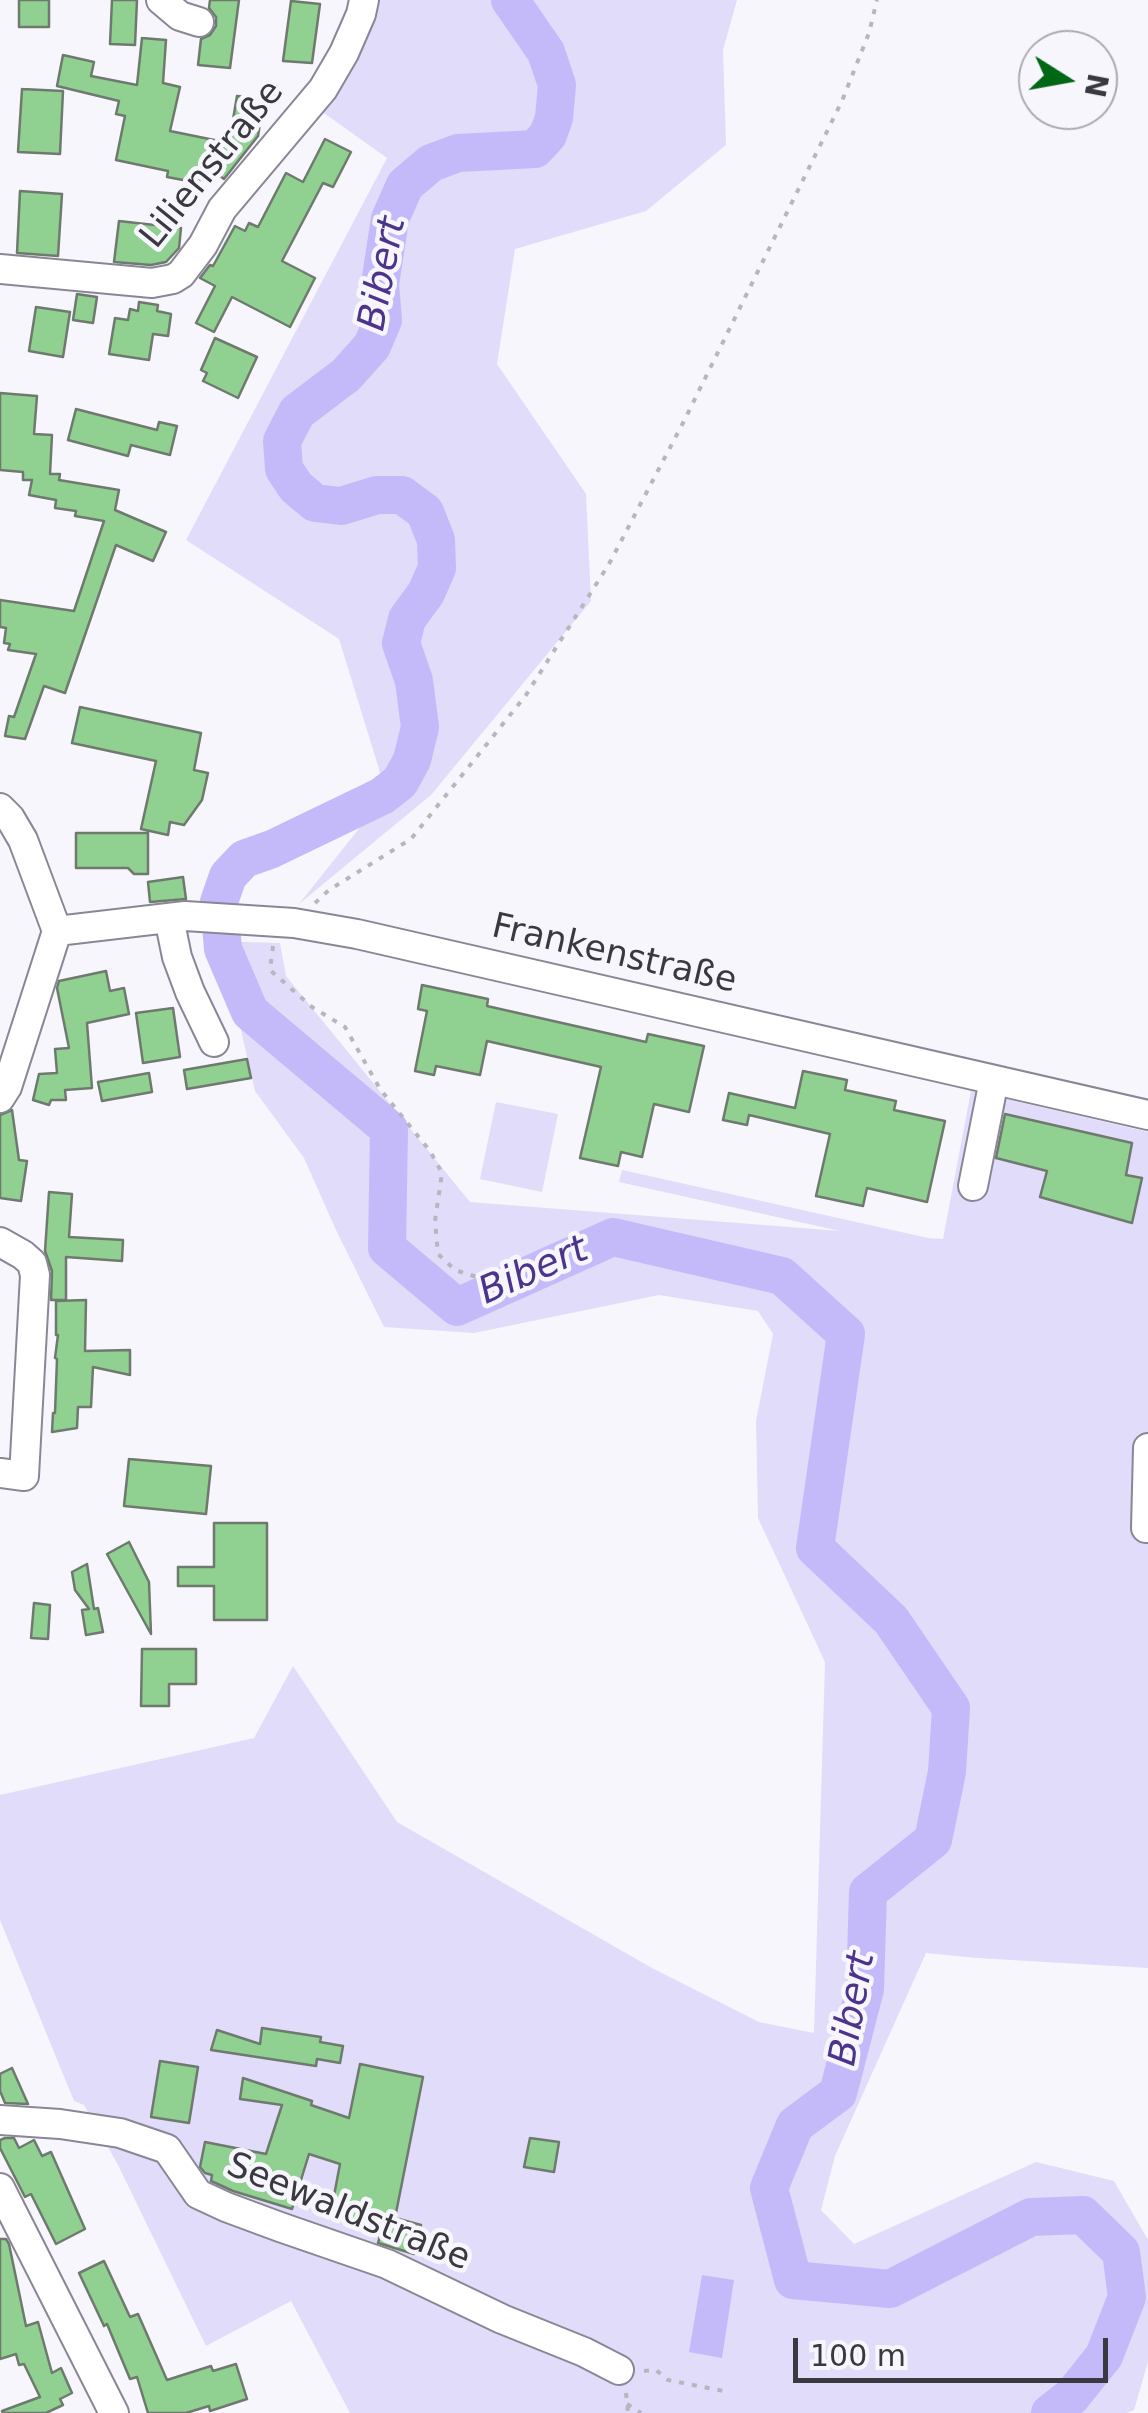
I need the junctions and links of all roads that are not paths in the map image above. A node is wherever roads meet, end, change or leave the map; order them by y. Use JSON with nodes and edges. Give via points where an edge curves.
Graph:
{"nodes":[{"id":1,"x":161,"y":0,"type":"edge"},
{"id":2,"x":364,"y":0,"type":"edge"},
{"id":3,"x":199,"y":22,"type":"dead end"},
{"id":4,"x":0,"y":269,"type":"edge"},
{"id":5,"x":0,"y":808,"type":"edge"},
{"id":6,"x":177,"y":917,"type":"junction"},
{"id":7,"x":57,"y":931,"type":"junction"},
{"id":8,"x":214,"y":1042,"type":"dead end"},
{"id":9,"x":994,"y":1080,"type":"junction"},
{"id":10,"x":0,"y":1098,"type":"edge"},
{"id":11,"x":1148,"y":1116,"type":"edge"},
{"id":12,"x":973,"y":1186,"type":"dead end"},
{"id":13,"x":0,"y":1242,"type":"edge"},
{"id":14,"x":1148,"y":1448,"type":"edge"},
{"id":15,"x":0,"y":1472,"type":"edge"},
{"id":16,"x":1146,"y":1528,"type":"edge"},
{"id":17,"x":0,"y":2120,"type":"edge"},
{"id":18,"x":0,"y":2188,"type":"edge"},
{"id":19,"x":619,"y":2370,"type":"road end"},
{"id":20,"x":114,"y":2413,"type":"edge"}],
"edges":[{"from":1,"to":3,"type":"street"},
{"from":2,"to":4,"type":"street","name":"Lilienstraße","via":[[323,89],[222,209],[181,274],[152,282]]},
{"from":5,"to":7,"type":"street","via":[[23,840]]},
{"from":6,"to":7,"type":"street","name":"Frankenstraße"},
{"from":6,"to":8,"type":"street","via":[[177,957]]},
{"from":6,"to":9,"type":"street","name":"Frankenstraße","via":[[278,921],[376,939]]},
{"from":7,"to":10,"type":"street"},
{"from":9,"to":11,"type":"street","name":"Frankenstraße"},
{"from":9,"to":12,"type":"street"},
{"from":13,"to":15,"type":"street","via":[[32,1263],[36,1275],[24,1476]]},
{"from":14,"to":16,"type":"street"},
{"from":17,"to":19,"type":"street","name":"Seewaldstraße","via":[[120,2134],[167,2148],[198,2194],[386,2264]]},
{"from":18,"to":20,"type":"street"}]}
